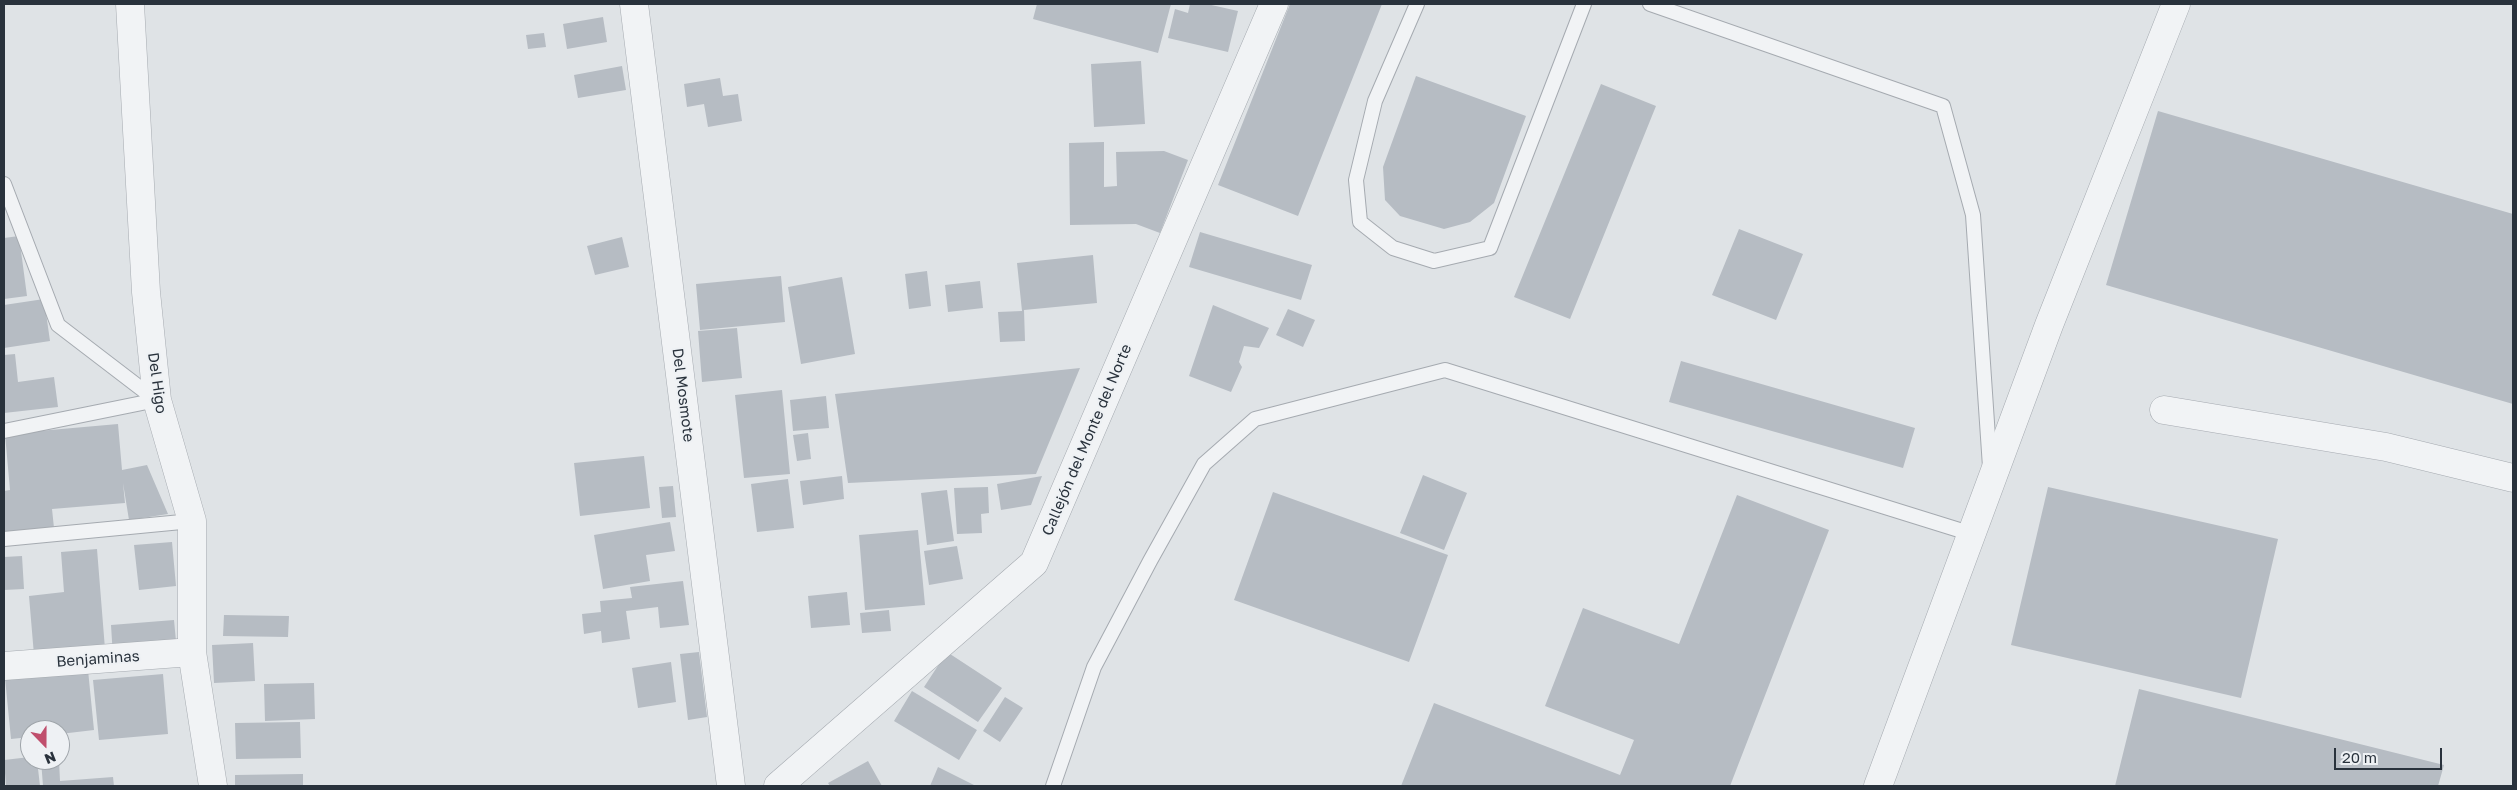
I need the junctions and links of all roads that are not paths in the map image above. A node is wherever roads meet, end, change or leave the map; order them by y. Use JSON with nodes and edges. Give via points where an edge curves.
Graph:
{"nodes":[{"id":1,"x":130,"y":4,"type":"edge"},
{"id":2,"x":634,"y":4,"type":"edge"},
{"id":3,"x":1274,"y":4,"type":"edge"},
{"id":4,"x":1417,"y":4,"type":"edge"},
{"id":5,"x":1584,"y":4,"type":"edge"},
{"id":6,"x":1650,"y":4,"type":"edge"},
{"id":7,"x":2176,"y":4,"type":"edge"},
{"id":8,"x":4,"y":184,"type":"edge"},
{"id":9,"x":157,"y":400,"type":"junction"},
{"id":10,"x":2164,"y":410,"type":"dead end"},
{"id":11,"x":4,"y":431,"type":"edge"},
{"id":12,"x":2513,"y":478,"type":"edge"},
{"id":13,"x":1991,"y":482,"type":"junction"},
{"id":14,"x":192,"y":521,"type":"junction"},
{"id":15,"x":1972,"y":534,"type":"junction"},
{"id":16,"x":4,"y":539,"type":"edge"},
{"id":17,"x":192,"y":652,"type":"junction"},
{"id":18,"x":4,"y":666,"type":"edge"},
{"id":19,"x":213,"y":786,"type":"edge"},
{"id":20,"x":731,"y":786,"type":"edge"},
{"id":21,"x":778,"y":786,"type":"edge"},
{"id":22,"x":1053,"y":786,"type":"edge"},
{"id":23,"x":1878,"y":786,"type":"edge"}],
"edges":[{"from":1,"to":9,"type":"street","name":"Del Higo","via":[[146,292]]},
{"from":2,"to":20,"type":"street","name":"Del Mosmote"},
{"from":3,"to":21,"type":"street","name":"Callejón del Monte del Norte","via":[[1034,564]]},
{"from":4,"to":5,"type":"lane","via":[[1375,102],[1356,180],[1360,222],[1393,248],[1434,261],[1490,248]]},
{"from":6,"to":13,"type":"lane","via":[[1943,106],[1973,215]]},
{"from":7,"to":13,"type":"street","via":[[2049,325]]},
{"from":8,"to":9,"type":"lane","via":[[58,324]]},
{"from":9,"to":11,"type":"lane"},
{"from":9,"to":14,"type":"street","name":"Del Higo"},
{"from":10,"to":12,"type":"street","via":[[2386,447]]},
{"from":13,"to":15,"type":"street"},
{"from":14,"to":16,"type":"lane"},
{"from":14,"to":17,"type":"street","name":"Del Higo"},
{"from":15,"to":22,"type":"lane","via":[[1445,370],[1254,419],[1204,464],[1150,561],[1094,667]]},
{"from":15,"to":23,"type":"street"},
{"from":17,"to":18,"type":"street","name":"Benjaminas"},
{"from":17,"to":19,"type":"street","name":"Del Higo"}]}
